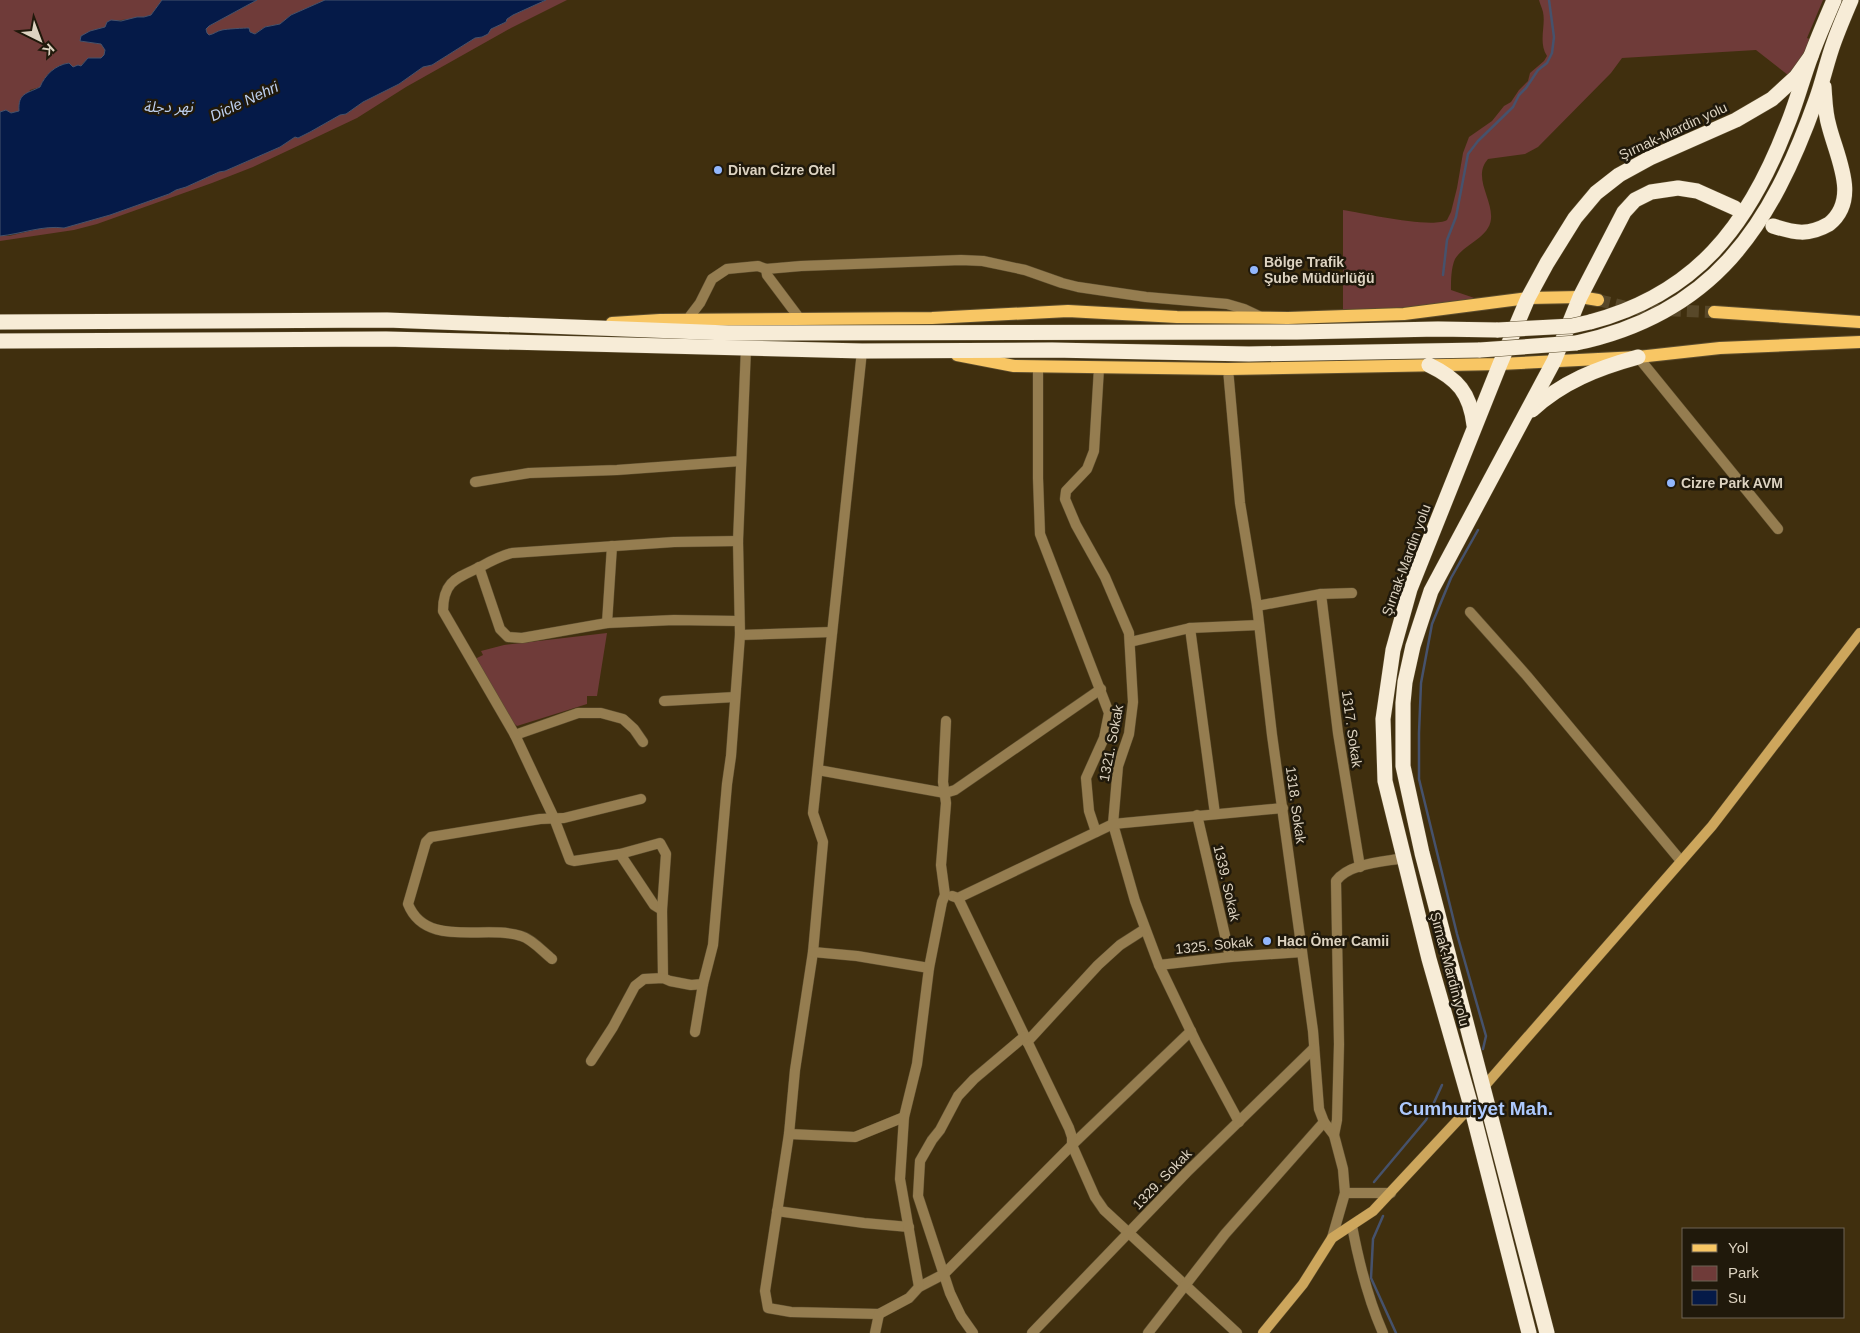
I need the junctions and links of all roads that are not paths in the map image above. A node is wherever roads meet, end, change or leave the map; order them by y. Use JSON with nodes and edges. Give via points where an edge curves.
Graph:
{"nodes":[{"id":1,"x":1834,"y":0,"type":"edge"},
{"id":2,"x":1851,"y":0,"type":"edge"},
{"id":3,"x":1811,"y":56,"type":"junction"},
{"id":4,"x":1824,"y":75,"type":"junction"},
{"id":5,"x":1735,"y":208,"type":"dead end"},
{"id":6,"x":1773,"y":226,"type":"dead end"},
{"id":7,"x":766,"y":269,"type":"junction"},
{"id":8,"x":1580,"y":297,"type":"junction"},
{"id":9,"x":1528,"y":298,"type":"junction"},
{"id":10,"x":1598,"y":300,"type":"tunnel mouth"},
{"id":11,"x":1714,"y":312,"type":"tunnel mouth"},
{"id":12,"x":1263,"y":318,"type":"junction"},
{"id":13,"x":800,"y":319,"type":"junction"},
{"id":14,"x":687,"y":320,"type":"junction"},
{"id":15,"x":0,"y":322,"type":"edge"},
{"id":16,"x":1860,"y":322,"type":"edge"},
{"id":17,"x":552,"y":326,"type":"junction"},
{"id":18,"x":0,"y":341,"type":"edge"},
{"id":19,"x":1860,"y":342,"type":"edge"},
{"id":20,"x":746,"y":348,"type":"junction"},
{"id":21,"x":862,"y":351,"type":"junction"},
{"id":22,"x":939,"y":351,"type":"junction"},
{"id":23,"x":1638,"y":357,"type":"junction"},
{"id":24,"x":1554,"y":361,"type":"junction"},
{"id":25,"x":1500,"y":364,"type":"junction"},
{"id":26,"x":1429,"y":365,"type":"junction"},
{"id":27,"x":1038,"y":366,"type":"junction"},
{"id":28,"x":1099,"y":368,"type":"junction"},
{"id":29,"x":1228,"y":370,"type":"junction"},
{"id":30,"x":1523,"y":418,"type":"junction"},
{"id":31,"x":1474,"y":425,"type":"junction"},
{"id":32,"x":741,"y":461,"type":"junction"},
{"id":33,"x":475,"y":482,"type":"dead end"},
{"id":34,"x":1778,"y":529,"type":"dead end"},
{"id":35,"x":738,"y":541,"type":"junction"},
{"id":36,"x":612,"y":546,"type":"junction"},
{"id":37,"x":479,"y":567,"type":"junction"},
{"id":38,"x":1352,"y":593,"type":"dead end"},
{"id":39,"x":1321,"y":594,"type":"junction"},
{"id":40,"x":1257,"y":606,"type":"junction"},
{"id":41,"x":1470,"y":612,"type":"dead end"},
{"id":42,"x":738,"y":620,"type":"junction"},
{"id":43,"x":607,"y":624,"type":"junction"},
{"id":44,"x":1259,"y":624,"type":"junction"},
{"id":45,"x":1190,"y":628,"type":"junction"},
{"id":46,"x":832,"y":632,"type":"junction"},
{"id":47,"x":1860,"y":633,"type":"edge"},
{"id":48,"x":740,"y":635,"type":"junction"},
{"id":49,"x":1130,"y":642,"type":"junction"},
{"id":50,"x":1101,"y":689,"type":"junction"},
{"id":51,"x":734,"y":697,"type":"junction"},
{"id":52,"x":664,"y":701,"type":"dead end"},
{"id":53,"x":946,"y":721,"type":"dead end"},
{"id":54,"x":515,"y":735,"type":"junction"},
{"id":55,"x":642,"y":742,"type":"dead end"},
{"id":56,"x":818,"y":770,"type":"junction"},
{"id":57,"x":945,"y":793,"type":"junction"},
{"id":58,"x":641,"y":799,"type":"dead end"},
{"id":59,"x":1283,"y":808,"type":"junction"},
{"id":60,"x":1215,"y":814,"type":"junction"},
{"id":61,"x":1197,"y":815,"type":"junction"},
{"id":62,"x":554,"y":818,"type":"junction"},
{"id":63,"x":1113,"y":824,"type":"junction"},
{"id":64,"x":1096,"y":832,"type":"junction"},
{"id":65,"x":620,"y":854,"type":"junction"},
{"id":66,"x":1404,"y":858,"type":"junction"},
{"id":67,"x":1681,"y":861,"type":"junction"},
{"id":68,"x":1360,"y":867,"type":"junction"},
{"id":69,"x":945,"y":895,"type":"junction"},
{"id":70,"x":958,"y":898,"type":"junction"},
{"id":71,"x":662,"y":910,"type":"junction"},
{"id":72,"x":1145,"y":929,"type":"junction"},
{"id":73,"x":813,"y":952,"type":"junction"},
{"id":74,"x":1302,"y":952,"type":"junction"},
{"id":75,"x":1230,"y":957,"type":"junction"},
{"id":76,"x":552,"y":959,"type":"dead end"},
{"id":77,"x":1159,"y":965,"type":"junction"},
{"id":78,"x":929,"y":968,"type":"junction"},
{"id":79,"x":663,"y":978,"type":"junction"},
{"id":80,"x":703,"y":984,"type":"junction"},
{"id":81,"x":1191,"y":1031,"type":"junction"},
{"id":82,"x":695,"y":1032,"type":"dead end"},
{"id":83,"x":1026,"y":1039,"type":"junction"},
{"id":84,"x":1314,"y":1048,"type":"junction"},
{"id":85,"x":591,"y":1061,"type":"dead end"},
{"id":86,"x":1482,"y":1089,"type":"junction"},
{"id":87,"x":1471,"y":1106,"type":"junction"},
{"id":88,"x":904,"y":1117,"type":"junction"},
{"id":89,"x":1239,"y":1122,"type":"junction"},
{"id":90,"x":1324,"y":1122,"type":"junction"},
{"id":91,"x":789,"y":1134,"type":"junction"},
{"id":92,"x":1334,"y":1135,"type":"junction"},
{"id":93,"x":1072,"y":1144,"type":"junction"},
{"id":94,"x":1345,"y":1193,"type":"junction"},
{"id":95,"x":1391,"y":1193,"type":"junction"},
{"id":96,"x":777,"y":1211,"type":"junction"},
{"id":97,"x":1352,"y":1226,"type":"junction"},
{"id":98,"x":909,"y":1227,"type":"junction"},
{"id":99,"x":1128,"y":1234,"type":"junction"},
{"id":100,"x":1332,"y":1238,"type":"junction"},
{"id":101,"x":944,"y":1274,"type":"junction"},
{"id":102,"x":1186,"y":1286,"type":"junction"},
{"id":103,"x":919,"y":1287,"type":"junction"},
{"id":104,"x":880,"y":1314,"type":"junction"},
{"id":105,"x":875,"y":1333,"type":"edge"},
{"id":106,"x":973,"y":1333,"type":"edge"},
{"id":107,"x":1032,"y":1333,"type":"edge"},
{"id":108,"x":1148,"y":1333,"type":"edge"},
{"id":109,"x":1237,"y":1333,"type":"edge"},
{"id":110,"x":1263,"y":1333,"type":"edge"},
{"id":111,"x":1383,"y":1333,"type":"edge"},
{"id":112,"x":1529,"y":1333,"type":"edge"},
{"id":113,"x":1547,"y":1333,"type":"edge"}],
"edges":[{"from":1,"to":3,"type":"highway"},
{"from":2,"to":4,"type":"highway"},
{"from":3,"to":9,"type":"highway","name":"Şırnak-Mardin yolu","via":[[1772,99],[1736,120],[1641,162],[1596,193],[1562,237]]},
{"from":3,"to":17,"type":"highway","bridge":true,"via":[[1773,160],[1747,210],[1724,241],[1697,267],[1661,293],[1628,310],[1572,326],[1297,332],[728,333]]},
{"from":4,"to":6,"type":"highway","via":[[1828,125],[1848,179],[1848,198],[1836,218],[1814,231],[1796,233]]},
{"from":4,"to":22,"type":"highway","bridge":true,"via":[[1775,196],[1737,252],[1709,280],[1672,308],[1635,326],[1596,339],[1480,350],[1249,354]]},
{"from":5,"to":8,"type":"highway","name":"Şırnak-Mardin yolu","via":[[1687,188],[1660,189],[1643,196],[1630,205],[1617,222]]},
{"from":7,"to":12,"type":"street","via":[[972,260],[1025,270],[1078,287],[1227,304]]},
{"from":7,"to":13,"type":"street","via":[[767,275]]},
{"from":7,"to":14,"type":"street","via":[[758,266],[727,269],[712,279]]},
{"from":8,"to":9,"type":"main road"},
{"from":8,"to":10,"type":"main road"},
{"from":8,"to":24,"type":"highway","name":"Şırnak-Mardin yolu"},
{"from":9,"to":12,"type":"main road","via":[[1404,314]]},
{"from":9,"to":25,"type":"highway","name":"Şırnak-Mardin yolu"},
{"from":11,"to":16,"type":"main road"},
{"from":12,"to":13,"type":"main road","via":[[1068,312]]},
{"from":13,"to":14,"type":"main road"},
{"from":14,"to":17,"type":"main road"},
{"from":15,"to":17,"type":"highway","via":[[387,320]]},
{"from":18,"to":20,"type":"highway","via":[[386,339]]},
{"from":19,"to":23,"type":"main road","via":[[1720,348]]},
{"from":20,"to":21,"type":"highway"},
{"from":20,"to":32,"type":"street"},
{"from":21,"to":22,"type":"highway"},
{"from":21,"to":46,"type":"street"},
{"from":22,"to":27,"type":"main road","via":[[1014,366]]},
{"from":23,"to":24,"type":"main road"},
{"from":23,"to":30,"type":"highway","via":[[1573,380]]},
{"from":23,"to":34,"type":"street"},
{"from":24,"to":25,"type":"main road"},
{"from":24,"to":30,"type":"highway","name":"Şırnak-Mardin yolu"},
{"from":25,"to":26,"type":"main road"},
{"from":25,"to":31,"type":"highway","name":"Şırnak-Mardin yolu"},
{"from":26,"to":29,"type":"main road"},
{"from":26,"to":31,"type":"highway","via":[[1446,373],[1464,391],[1472,409]]},
{"from":27,"to":28,"type":"main road"},
{"from":27,"to":50,"type":"street","via":[[1040,534]]},
{"from":28,"to":29,"type":"main road"},
{"from":28,"to":49,"type":"street","name":"1321. Sokak","via":[[1094,451],[1087,469],[1066,491],[1064,499],[1105,577]]},
{"from":29,"to":40,"type":"street","name":"1318. Sokak","via":[[1240,503]]},
{"from":30,"to":86,"type":"highway","name":"Şırnak-Mardin yolu","via":[[1431,591],[1413,646],[1402,703],[1403,766]]},
{"from":31,"to":66,"type":"highway","name":"Şırnak-Mardin yolu","via":[[1410,589],[1393,650],[1383,719],[1385,780]]},
{"from":32,"to":33,"type":"street","via":[[529,473]]},
{"from":32,"to":35,"type":"street"},
{"from":35,"to":36,"type":"street"},
{"from":35,"to":42,"type":"street"},
{"from":36,"to":37,"type":"street","via":[[512,553],[496,557]]},
{"from":36,"to":43,"type":"street"},
{"from":37,"to":43,"type":"street","via":[[500,629],[508,637],[522,638]]},
{"from":37,"to":54,"type":"street","via":[[462,574],[448,587],[443,598],[443,611]]},
{"from":38,"to":39,"type":"street"},
{"from":39,"to":40,"type":"street"},
{"from":39,"to":68,"type":"street","name":"1317. Sokak","via":[[1338,733]]},
{"from":40,"to":44,"type":"street","name":"1318. Sokak"},
{"from":41,"to":67,"type":"street"},
{"from":42,"to":43,"type":"street"},
{"from":42,"to":48,"type":"street"},
{"from":44,"to":45,"type":"street"},
{"from":44,"to":59,"type":"street","name":"1318. Sokak"},
{"from":45,"to":49,"type":"street"},
{"from":45,"to":60,"type":"street"},
{"from":46,"to":48,"type":"street"},
{"from":46,"to":56,"type":"street"},
{"from":47,"to":67,"type":"street","via":[[1718,818]]},
{"from":48,"to":51,"type":"street"},
{"from":49,"to":63,"type":"street","name":"1321. Sokak","via":[[1133,702],[1129,734],[1118,766]]},
{"from":50,"to":57,"type":"street","via":[[956,790]]},
{"from":50,"to":64,"type":"street","via":[[1109,713],[1108,721],[1086,778],[1089,811]]},
{"from":51,"to":52,"type":"street"},
{"from":51,"to":80,"type":"street","via":[[713,945]]},
{"from":53,"to":57,"type":"street"},
{"from":54,"to":55,"type":"street","via":[[578,714],[601,713],[623,719]]},
{"from":54,"to":62,"type":"street"},
{"from":56,"to":57,"type":"street"},
{"from":56,"to":73,"type":"street","via":[[813,813],[823,842]]},
{"from":57,"to":69,"type":"street","via":[[941,865]]},
{"from":58,"to":62,"type":"street"},
{"from":59,"to":60,"type":"street"},
{"from":59,"to":74,"type":"street","name":"1318. Sokak"},
{"from":60,"to":61,"type":"street"},
{"from":61,"to":63,"type":"street"},
{"from":61,"to":75,"type":"street","name":"1339. Sokak"},
{"from":62,"to":65,"type":"street","via":[[570,860]]},
{"from":62,"to":76,"type":"street","via":[[431,838],[426,842],[408,904],[429,928],[456,932],[506,932],[523,936]]},
{"from":63,"to":64,"type":"street"},
{"from":63,"to":72,"type":"street","name":"1321. Sokak"},
{"from":64,"to":70,"type":"street"},
{"from":65,"to":71,"type":"street","via":[[654,905]]},
{"from":65,"to":71,"type":"street","via":[[660,843],[666,854]]},
{"from":66,"to":68,"type":"street"},
{"from":66,"to":87,"type":"highway","name":"Şırnak-Mardin yolu"},
{"from":67,"to":86,"type":"street"},
{"from":68,"to":92,"type":"street","via":[[1341,874],[1336,881],[1339,1044]]},
{"from":69,"to":70,"type":"street"},
{"from":69,"to":78,"type":"street"},
{"from":70,"to":83,"type":"street"},
{"from":71,"to":79,"type":"street"},
{"from":72,"to":77,"type":"street","name":"1321. Sokak"},
{"from":72,"to":83,"type":"street","via":[[1098,965]]},
{"from":73,"to":78,"type":"street"},
{"from":73,"to":91,"type":"street"},
{"from":74,"to":75,"type":"street","name":"1325. Sokak"},
{"from":74,"to":84,"type":"street","name":"1318. Sokak"},
{"from":75,"to":77,"type":"street","name":"1325. Sokak"},
{"from":77,"to":81,"type":"street","name":"1321. Sokak"},
{"from":78,"to":88,"type":"street","via":[[917,1064]]},
{"from":79,"to":80,"type":"street","via":[[691,985]]},
{"from":79,"to":85,"type":"street","via":[[644,979],[635,986]]},
{"from":80,"to":82,"type":"street"},
{"from":81,"to":89,"type":"street","name":"1321. Sokak"},
{"from":81,"to":93,"type":"street"},
{"from":83,"to":93,"type":"street","via":[[1069,1128]]},
{"from":83,"to":101,"type":"street","via":[[974,1079],[958,1096],[920,1160],[918,1196]]},
{"from":84,"to":89,"type":"street","name":"1329. Sokak"},
{"from":84,"to":90,"type":"street","name":"1318. Sokak","via":[[1319,1109]]},
{"from":86,"to":113,"type":"highway","name":"Şırnak-Mardin yolu"},
{"from":87,"to":95,"type":"street"},
{"from":87,"to":112,"type":"highway","name":"Şırnak-Mardin yolu"},
{"from":88,"to":91,"type":"street","via":[[854,1137]]},
{"from":88,"to":98,"type":"street","via":[[900,1180]]},
{"from":89,"to":99,"type":"street","name":"1329. Sokak"},
{"from":90,"to":92,"type":"street","name":"1318. Sokak"},
{"from":90,"to":102,"type":"street","via":[[1225,1234]]},
{"from":91,"to":96,"type":"street"},
{"from":92,"to":94,"type":"street","name":"1318. Sokak","via":[[1343,1169]]},
{"from":93,"to":99,"type":"street","via":[[1094,1197]]},
{"from":93,"to":101,"type":"street"},
{"from":94,"to":95,"type":"street"},
{"from":94,"to":100,"type":"street","name":"1318. Sokak"},
{"from":95,"to":97,"type":"street"},
{"from":96,"to":98,"type":"street"},
{"from":96,"to":104,"type":"street","via":[[765,1291],[768,1308],[791,1312]]},
{"from":97,"to":100,"type":"street"},
{"from":97,"to":111,"type":"street","via":[[1358,1262]]},
{"from":98,"to":103,"type":"street"},
{"from":99,"to":102,"type":"street"},
{"from":99,"to":107,"type":"street","name":"1329. Sokak"},
{"from":100,"to":110,"type":"street","via":[[1303,1284]]},
{"from":101,"to":103,"type":"street"},
{"from":101,"to":106,"type":"street","via":[[950,1293]]},
{"from":102,"to":108,"type":"street"},
{"from":102,"to":109,"type":"street"},
{"from":103,"to":104,"type":"street","via":[[909,1298]]},
{"from":104,"to":105,"type":"street"}]}
